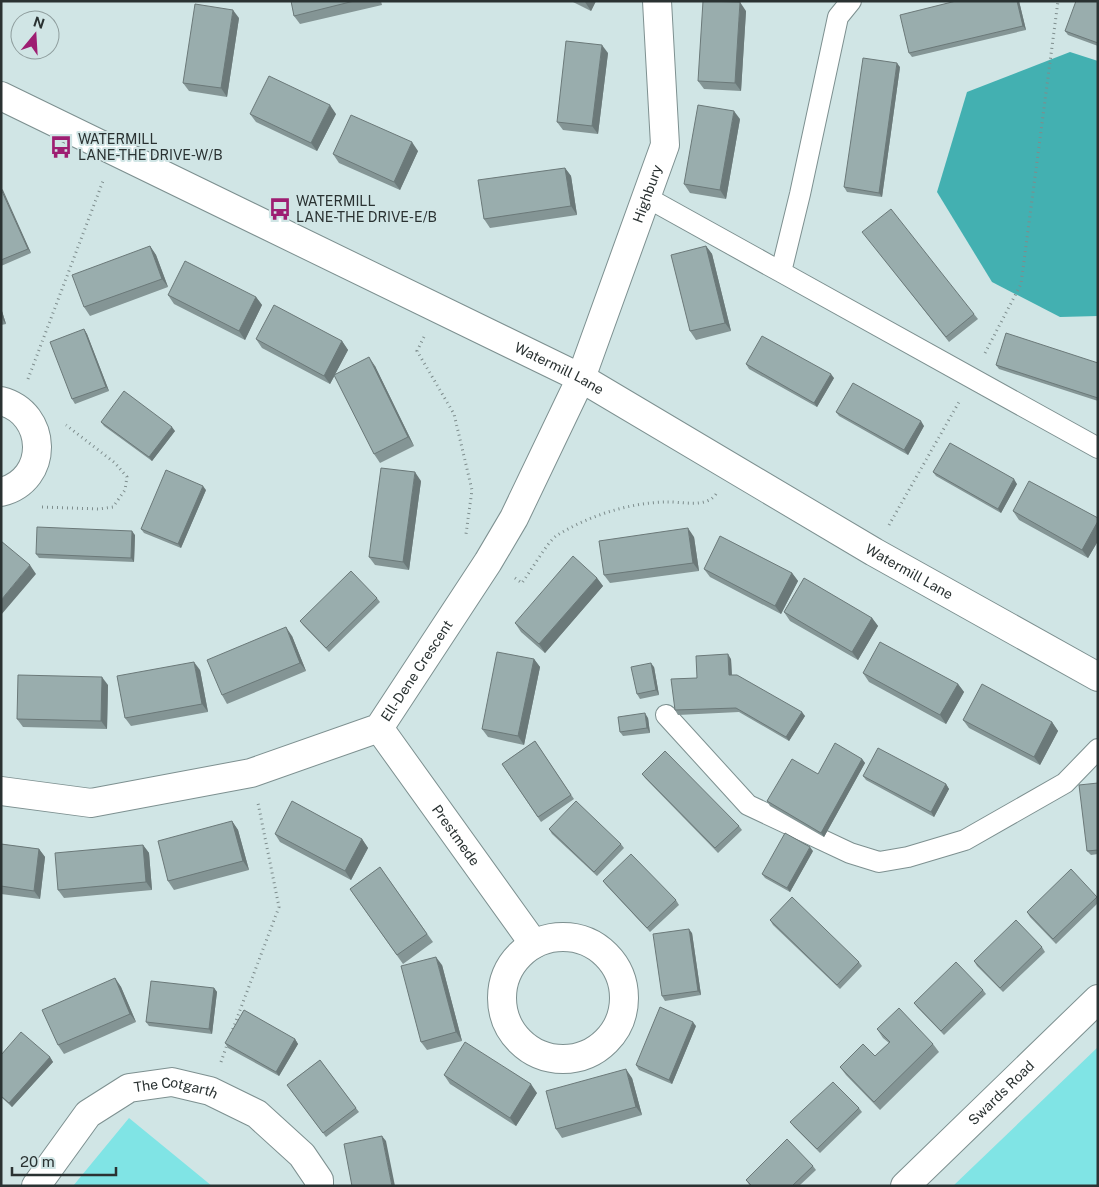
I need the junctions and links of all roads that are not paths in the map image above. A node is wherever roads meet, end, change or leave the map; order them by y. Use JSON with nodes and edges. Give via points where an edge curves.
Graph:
{"nodes":[{"id":1,"x":657,"y":1,"type":"edge"},
{"id":2,"x":850,"y":1,"type":"edge"},
{"id":3,"x":1,"y":96,"type":"edge"},
{"id":4,"x":646,"y":197,"type":"junction"},
{"id":5,"x":781,"y":272,"type":"junction"},
{"id":6,"x":581,"y":378,"type":"junction"},
{"id":7,"x":8,"y":403,"type":"edge"},
{"id":8,"x":1098,"y":448,"type":"edge"},
{"id":9,"x":1,"y":492,"type":"edge"},
{"id":10,"x":1098,"y":677,"type":"edge"},
{"id":11,"x":666,"y":716,"type":"dead end"},
{"id":12,"x":379,"y":728,"type":"junction"},
{"id":13,"x":1098,"y":750,"type":"edge"},
{"id":14,"x":1,"y":791,"type":"edge"},
{"id":15,"x":534,"y":944,"type":"junction"},
{"id":16,"x":1098,"y":1000,"type":"edge"},
{"id":17,"x":36,"y":1186,"type":"edge"},
{"id":18,"x":319,"y":1186,"type":"edge"},
{"id":19,"x":905,"y":1186,"type":"edge"}],
"edges":[{"from":1,"to":4,"type":"street","name":"Highbury","via":[[665,145]]},
{"from":2,"to":5,"type":"lane","via":[[838,17]]},
{"from":3,"to":6,"type":"street","name":"Watermill Lane"},
{"from":4,"to":5,"type":"lane"},
{"from":4,"to":6,"type":"street","name":"Highbury"},
{"from":5,"to":8,"type":"lane"},
{"from":6,"to":10,"type":"street","name":"Watermill Lane","via":[[874,552]]},
{"from":6,"to":12,"type":"street","name":"Ell-Dene Crescent","via":[[514,518]]},
{"from":7,"to":9,"type":"street","via":[[33,426],[38,441],[36,458],[23,481]]},
{"from":11,"to":13,"type":"lane","via":[[748,805],[850,853],[879,862],[965,840],[1065,784]]},
{"from":12,"to":14,"type":"street","name":"Ell-Dene Crescent","via":[[252,773],[92,803]]},
{"from":12,"to":15,"type":"street","name":"Prestmede"},
{"from":15,"to":15,"type":"street","via":[[554,937],[576,938],[596,947],[614,965],[622,984],[624,1002],[619,1023],[607,1040],[590,1053],[569,1059],[537,1054],[518,1039],[506,1022],[502,990],[508,970],[521,953]]},
{"from":16,"to":19,"type":"street","name":"Swards Road"},
{"from":17,"to":18,"type":"street","name":"The Cotgarth","via":[[88,1114],[129,1088],[172,1082],[210,1091],[257,1114],[302,1155],[319,1180]]}]}
